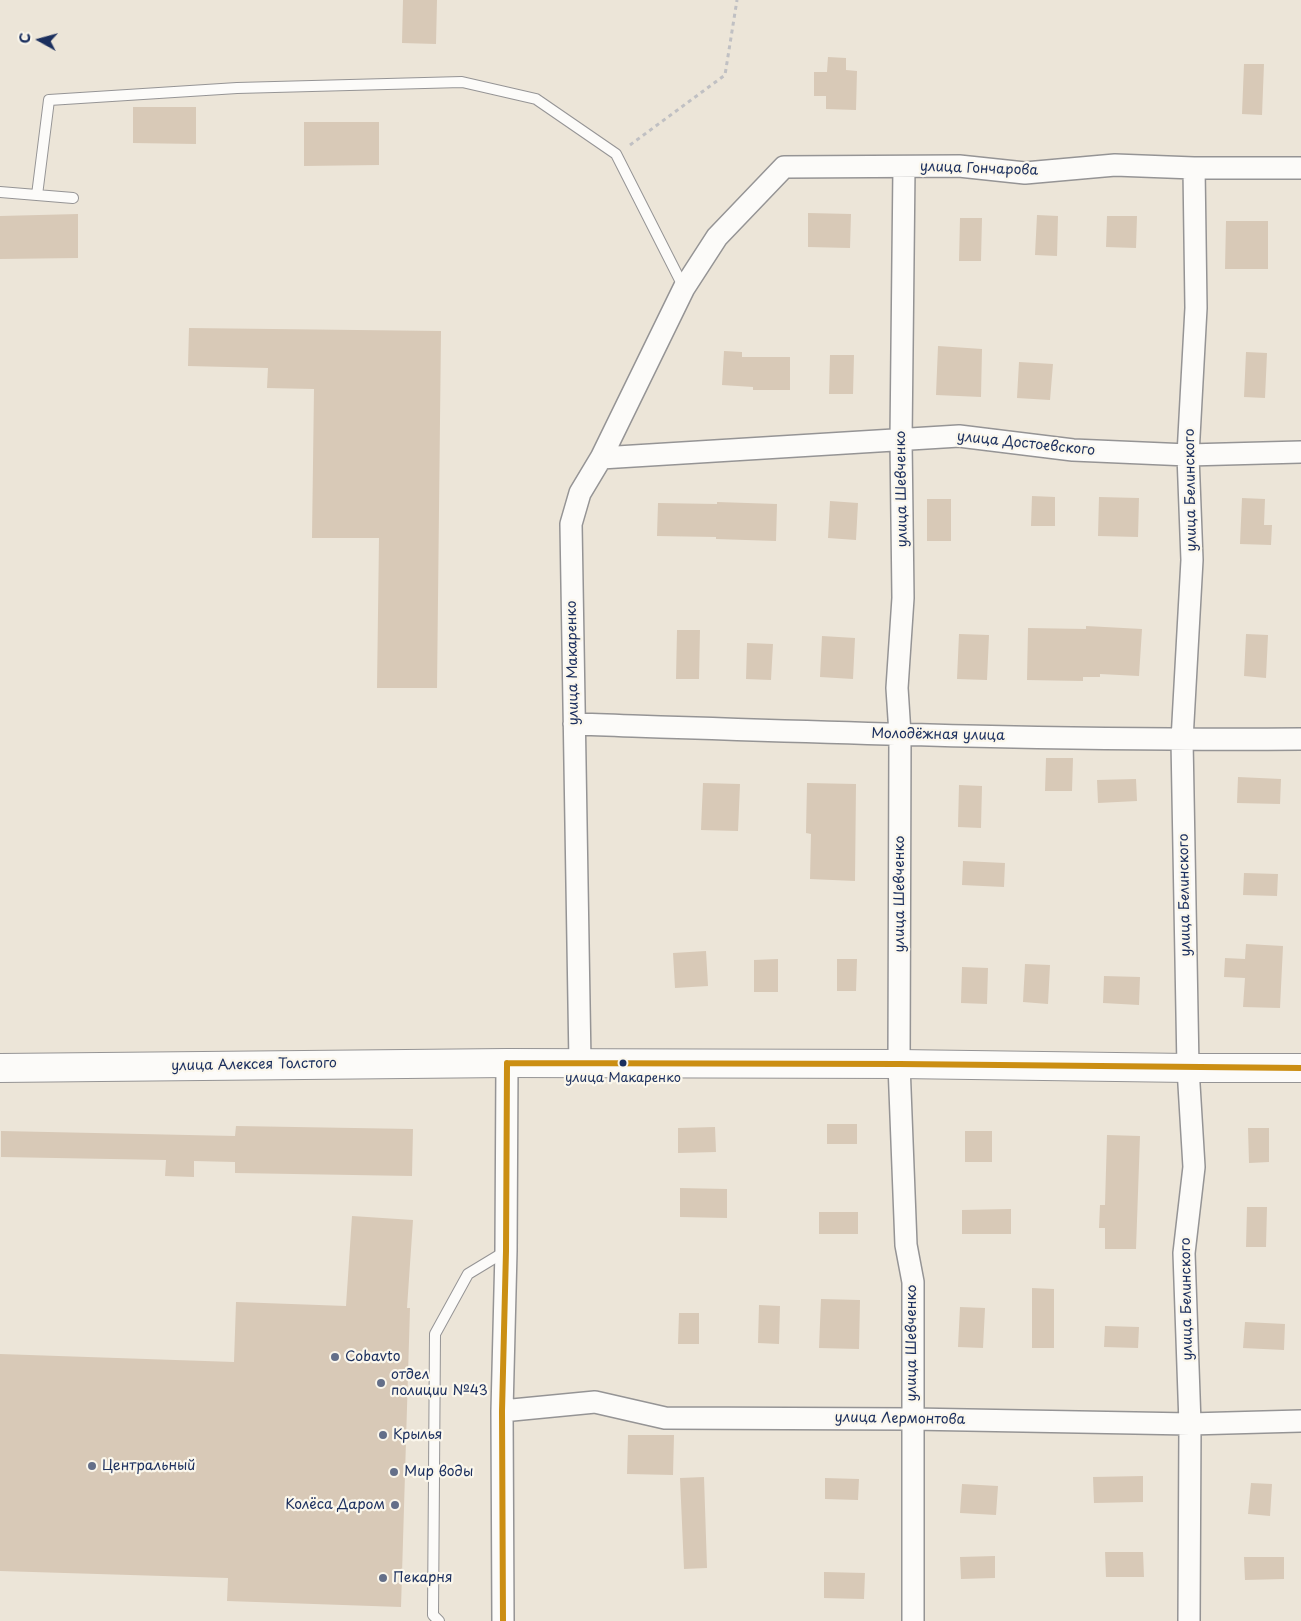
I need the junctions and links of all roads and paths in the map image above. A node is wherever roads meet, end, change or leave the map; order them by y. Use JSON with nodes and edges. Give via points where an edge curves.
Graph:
{"nodes":[{"id":1,"x":738,"y":0,"type":"edge"},
{"id":2,"x":616,"y":154,"type":"junction"},
{"id":3,"x":904,"y":167,"type":"junction"},
{"id":4,"x":1194,"y":168,"type":"junction"},
{"id":5,"x":1301,"y":168,"type":"edge"},
{"id":6,"x":0,"y":192,"type":"edge"},
{"id":7,"x":38,"y":195,"type":"junction"},
{"id":8,"x":73,"y":198,"type":"dead end"},
{"id":9,"x":684,"y":288,"type":"junction"},
{"id":10,"x":901,"y":440,"type":"junction"},
{"id":11,"x":1301,"y":452,"type":"edge"},
{"id":12,"x":1188,"y":456,"type":"junction"},
{"id":13,"x":601,"y":458,"type":"junction"},
{"id":14,"x":574,"y":724,"type":"junction"},
{"id":15,"x":900,"y":734,"type":"junction"},
{"id":16,"x":1301,"y":739,"type":"edge"},
{"id":17,"x":1182,"y":740,"type":"junction"},
{"id":18,"x":507,"y":1063,"type":"junction"},
{"id":19,"x":580,"y":1064,"type":"junction"},
{"id":20,"x":899,"y":1064,"type":"junction"},
{"id":21,"x":0,"y":1068,"type":"edge"},
{"id":22,"x":1188,"y":1068,"type":"junction"},
{"id":23,"x":1301,"y":1068,"type":"edge"},
{"id":24,"x":506,"y":1251,"type":"junction"},
{"id":25,"x":502,"y":1411,"type":"junction"},
{"id":26,"x":912,"y":1419,"type":"junction"},
{"id":27,"x":1301,"y":1421,"type":"edge"},
{"id":28,"x":1190,"y":1424,"type":"junction"},
{"id":29,"x":439,"y":1621,"type":"edge"},
{"id":30,"x":503,"y":1621,"type":"edge"},
{"id":31,"x":913,"y":1621,"type":"edge"},
{"id":32,"x":1188,"y":1621,"type":"edge"}],
"edges":[{"from":1,"to":2,"type":"path","via":[[725,75]]},
{"from":2,"to":7,"type":"lane","via":[[536,99],[462,82],[237,88],[49,100]]},
{"from":2,"to":9,"type":"lane"},
{"from":3,"to":4,"type":"street","name":"улица Гончарова","via":[[958,166],[1025,173],[1115,165]]},
{"from":3,"to":9,"type":"street","name":"улица Гончарова","via":[[784,167],[717,236]]},
{"from":3,"to":10,"type":"street","name":"улица Шевченко"},
{"from":4,"to":5,"type":"street","name":"улица Гончарова"},
{"from":4,"to":12,"type":"street","name":"улица Белинского","via":[[1196,308]]},
{"from":6,"to":7,"type":"lane"},
{"from":7,"to":8,"type":"lane"},
{"from":9,"to":13,"type":"street","name":"улица Макаренко"},
{"from":10,"to":12,"type":"street","name":"улица Достоевского","via":[[959,436],[1073,450]]},
{"from":10,"to":13,"type":"street","name":"улица Достоевского"},
{"from":10,"to":15,"type":"street","name":"улица Шевченко","via":[[903,598],[897,688]]},
{"from":11,"to":12,"type":"street","name":"улица Достоевского"},
{"from":12,"to":17,"type":"street","name":"улица Белинского","via":[[1192,560]]},
{"from":13,"to":14,"type":"street","name":"улица Макаренко","via":[[580,493],[571,524]]},
{"from":14,"to":15,"type":"street","name":"Молодёжная улица"},
{"from":14,"to":19,"type":"street","name":"улица Макаренко"},
{"from":15,"to":17,"type":"street","name":"Молодёжная улица"},
{"from":15,"to":20,"type":"street","name":"улица Шевченко"},
{"from":16,"to":17,"type":"street","name":"Молодёжная улица"},
{"from":17,"to":22,"type":"street","name":"улица Белинского"},
{"from":18,"to":19,"type":"street","name":"улица Алексея Толстого"},
{"from":18,"to":21,"type":"street","name":"улица Алексея Толстого"},
{"from":18,"to":24,"type":"street"},
{"from":19,"to":20,"type":"street","name":"улица Алексея Толстого"},
{"from":20,"to":22,"type":"street"},
{"from":20,"to":26,"type":"street","name":"улица Шевченко","via":[[906,1245],[913,1282]]},
{"from":22,"to":23,"type":"street"},
{"from":22,"to":28,"type":"street","name":"улица Белинского","via":[[1194,1167],[1184,1253]]},
{"from":24,"to":25,"type":"street"},
{"from":24,"to":29,"type":"lane","via":[[468,1274],[436,1334],[433,1615]]},
{"from":25,"to":26,"type":"street","name":"улица Лермонтова","via":[[595,1402],[664,1418]]},
{"from":25,"to":30,"type":"street"},
{"from":26,"to":28,"type":"street","name":"улица Лермонтова"},
{"from":26,"to":31,"type":"street","name":"улица Шевченко"},
{"from":27,"to":28,"type":"street","name":"улица Лермонтова"},
{"from":28,"to":32,"type":"street","name":"улица Белинского"}]}
